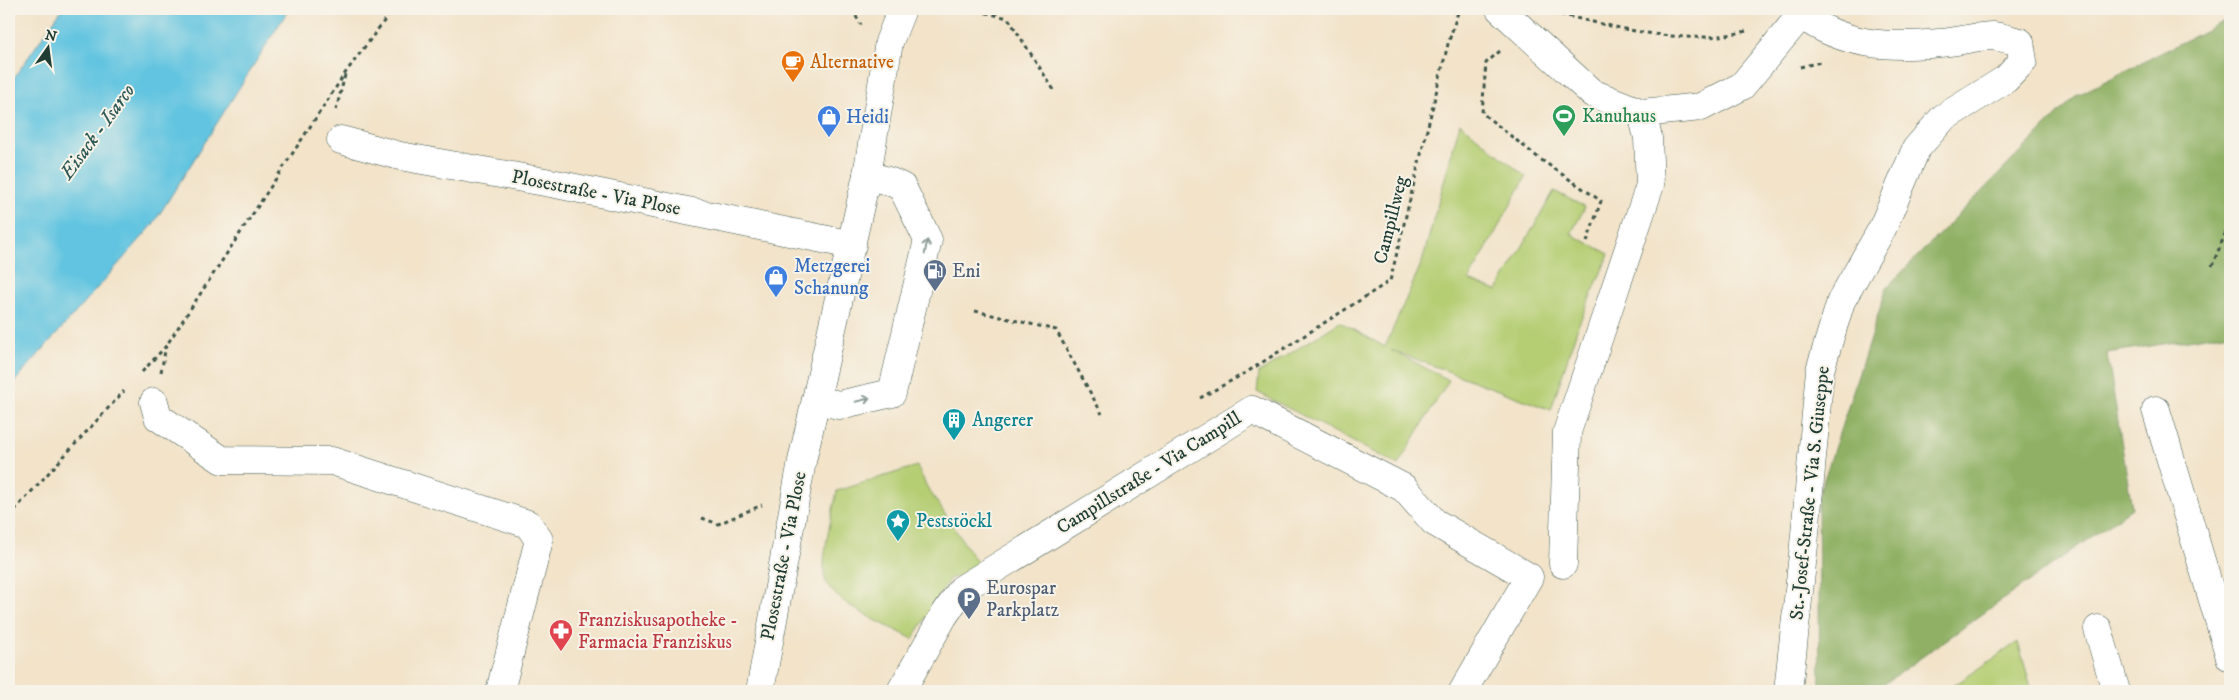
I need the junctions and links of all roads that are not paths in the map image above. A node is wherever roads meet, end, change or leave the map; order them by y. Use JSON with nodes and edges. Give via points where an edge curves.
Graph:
{"nodes":[{"id":1,"x":880,"y":9,"type":"edge"},
{"id":2,"x":902,"y":9,"type":"edge"},
{"id":3,"x":1500,"y":9,"type":"edge"},
{"id":4,"x":1804,"y":12,"type":"edge"},
{"id":5,"x":889,"y":42,"type":"junction"},
{"id":6,"x":1642,"y":114,"type":"junction"},
{"id":7,"x":340,"y":140,"type":"road end"},
{"id":8,"x":866,"y":175,"type":"junction"},
{"id":9,"x":852,"y":245,"type":"junction"},
{"id":10,"x":816,"y":400,"type":"junction"},
{"id":11,"x":154,"y":402,"type":"dead end"},
{"id":12,"x":2156,"y":410,"type":"dead end"},
{"id":13,"x":1563,"y":564,"type":"dead end"},
{"id":14,"x":2098,"y":629,"type":"dead end"},
{"id":15,"x":2230,"y":657,"type":"edge"},
{"id":16,"x":500,"y":691,"type":"edge"},
{"id":17,"x":760,"y":691,"type":"edge"},
{"id":18,"x":901,"y":691,"type":"edge"},
{"id":19,"x":1464,"y":691,"type":"edge"},
{"id":20,"x":1788,"y":691,"type":"edge"},
{"id":21,"x":2116,"y":691,"type":"edge"}],
"edges":[{"from":1,"to":5,"type":"street","name":"Plosestraße - Via Plose"},
{"from":2,"to":5,"type":"street","name":"Plosestraße - Via Plose"},
{"from":3,"to":6,"type":"street","name":"St.-Josef-Straße - Via S. Giuseppe","via":[[1592,93]]},
{"from":4,"to":6,"type":"street","name":"St.-Josef-Straße - Via S. Giuseppe","via":[[1742,86],[1700,107]]},
{"from":4,"to":20,"type":"street","name":"St.-Josef-Straße - Via S. Giuseppe","via":[[1815,25],[1845,38],[1877,46],[1939,44],[1994,36],[2020,42],[2024,61],[2006,79],[1943,118],[1916,149],[1882,229],[1841,301],[1820,370]]},
{"from":5,"to":8,"type":"street","name":"Plosestraße - Via Plose"},
{"from":6,"to":13,"type":"street","via":[[1648,138],[1650,184],[1567,432]]},
{"from":7,"to":9,"type":"street","name":"Plosestraße - Via Plose","via":[[400,156],[556,184]]},
{"from":8,"to":9,"type":"street","name":"Plosestraße - Via Plose"},
{"from":10,"to":8,"type":"street","one_way":true,"via":[[839,405],[892,394],[928,240],[902,187]]},
{"from":9,"to":10,"type":"street","name":"Plosestraße - Via Plose"},
{"from":10,"to":17,"type":"street","name":"Plosestraße - Via Plose","via":[[798,480]]},
{"from":11,"to":16,"type":"street","via":[[158,417],[222,460],[332,461],[528,524],[539,540]]},
{"from":12,"to":15,"type":"street"},
{"from":14,"to":21,"type":"street"},
{"from":18,"to":19,"type":"street","name":"Campillstraße - Via Campill","via":[[962,588],[1252,410],[1404,488],[1434,522],[1529,577]]}]}
